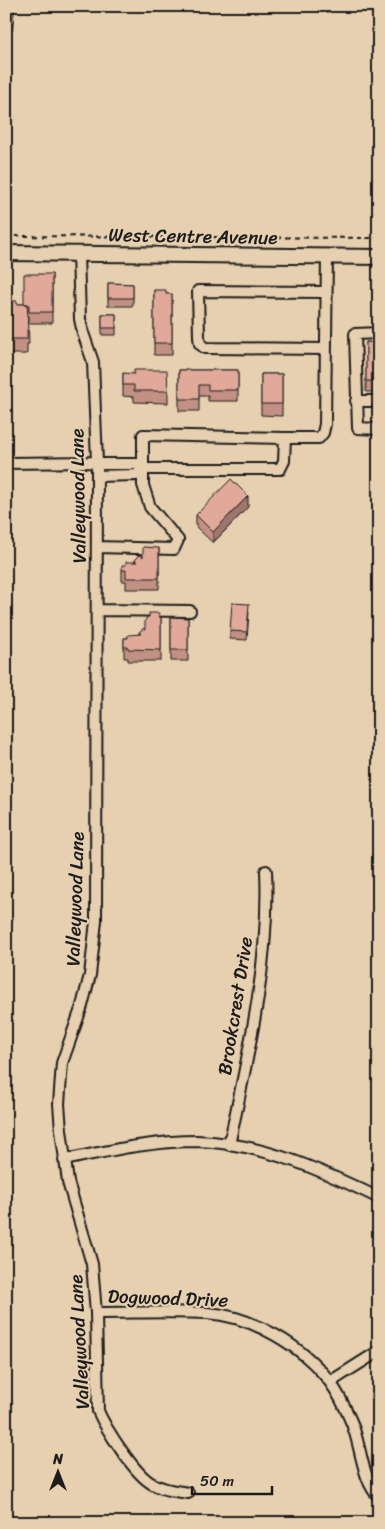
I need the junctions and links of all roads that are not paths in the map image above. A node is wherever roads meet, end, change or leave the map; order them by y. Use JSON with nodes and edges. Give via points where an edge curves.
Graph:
{"nodes":[{"id":1,"x":8,"y":6,"type":"edge"},
{"id":2,"x":6,"y":29,"type":"edge"},
{"id":3,"x":6,"y":253,"type":"edge"},
{"id":4,"x":78,"y":253,"type":"junction"},
{"id":5,"x":327,"y":256,"type":"junction"},
{"id":6,"x":379,"y":257,"type":"edge"},
{"id":7,"x":326,"y":292,"type":"junction"},
{"id":8,"x":379,"y":333,"type":"edge"},
{"id":9,"x":326,"y":349,"type":"junction"},
{"id":10,"x":356,"y":401,"type":"junction"},
{"id":11,"x":379,"y":401,"type":"edge"},
{"id":12,"x":379,"y":429,"type":"edge"},
{"id":13,"x":285,"y":438,"type":"junction"},
{"id":14,"x":6,"y":463,"type":"edge"},
{"id":15,"x":97,"y":463,"type":"junction"},
{"id":16,"x":144,"y":469,"type":"junction"},
{"id":17,"x":97,"y":476,"type":"junction"},
{"id":18,"x":97,"y":547,"type":"junction"},
{"id":19,"x":97,"y":610,"type":"junction"},
{"id":20,"x":190,"y":611,"type":"dead end"},
{"id":21,"x":266,"y":872,"type":"dead end"},
{"id":22,"x":229,"y":1145,"type":"junction"},
{"id":23,"x":64,"y":1160,"type":"junction"},
{"id":24,"x":379,"y":1198,"type":"edge"},
{"id":25,"x":96,"y":1313,"type":"junction"},
{"id":26,"x":379,"y":1350,"type":"edge"},
{"id":27,"x":330,"y":1382,"type":"junction"},
{"id":28,"x":188,"y":1493,"type":"dead end"},
{"id":29,"x":379,"y":1497,"type":"edge"}],
"edges":[{"from":1,"to":2,"type":"street"},
{"from":3,"to":4,"type":"main road","name":"West Centre Avenue"},
{"from":4,"to":5,"type":"main road","name":"West Centre Avenue"},
{"from":4,"to":15,"type":"street","name":"Valleywood Lane","via":[[80,319],[93,362]]},
{"from":5,"to":6,"type":"main road","name":"West Centre Avenue"},
{"from":5,"to":7,"type":"street"},
{"from":7,"to":9,"type":"street"},
{"from":7,"to":9,"type":"street","via":[[198,291],[199,337],[205,348]]},
{"from":8,"to":10,"type":"street","via":[[355,334]]},
{"from":9,"to":13,"type":"street","via":[[324,433],[320,438]]},
{"from":10,"to":11,"type":"street"},
{"from":10,"to":12,"type":"street","via":[[358,428]]},
{"from":13,"to":16,"type":"street","via":[[284,461],[280,469]]},
{"from":13,"to":16,"type":"street","via":[[143,435]]},
{"from":14,"to":15,"type":"street"},
{"from":15,"to":16,"type":"street","via":[[137,464]]},
{"from":15,"to":17,"type":"street","name":"Valleywood Lane"},
{"from":16,"to":17,"type":"street","via":[[136,475]]},
{"from":16,"to":18,"type":"street","via":[[143,485],[150,507],[178,540],[174,548]]},
{"from":17,"to":18,"type":"street","name":"Valleywood Lane"},
{"from":18,"to":19,"type":"street","name":"Valleywood Lane"},
{"from":19,"to":20,"type":"street"},
{"from":19,"to":23,"type":"street","name":"Valleywood Lane","via":[[96,921],[90,975],[62,1063],[59,1104]]},
{"from":21,"to":22,"type":"street","name":"Brookcrest Drive","via":[[267,902],[260,979]]},
{"from":22,"to":23,"type":"street","via":[[197,1142],[156,1144]]},
{"from":22,"to":24,"type":"street","via":[[284,1156]]},
{"from":23,"to":25,"type":"street","name":"Valleywood Lane","via":[[92,1264]]},
{"from":25,"to":27,"type":"street","name":"Dogwood Drive","via":[[207,1313],[247,1321],[296,1349]]},
{"from":25,"to":28,"type":"street","name":"Valleywood Lane","via":[[97,1398],[102,1421],[150,1483]]},
{"from":26,"to":27,"type":"street"},
{"from":27,"to":29,"type":"street","name":"Dogwood Drive","via":[[351,1421],[369,1481]]}]}
